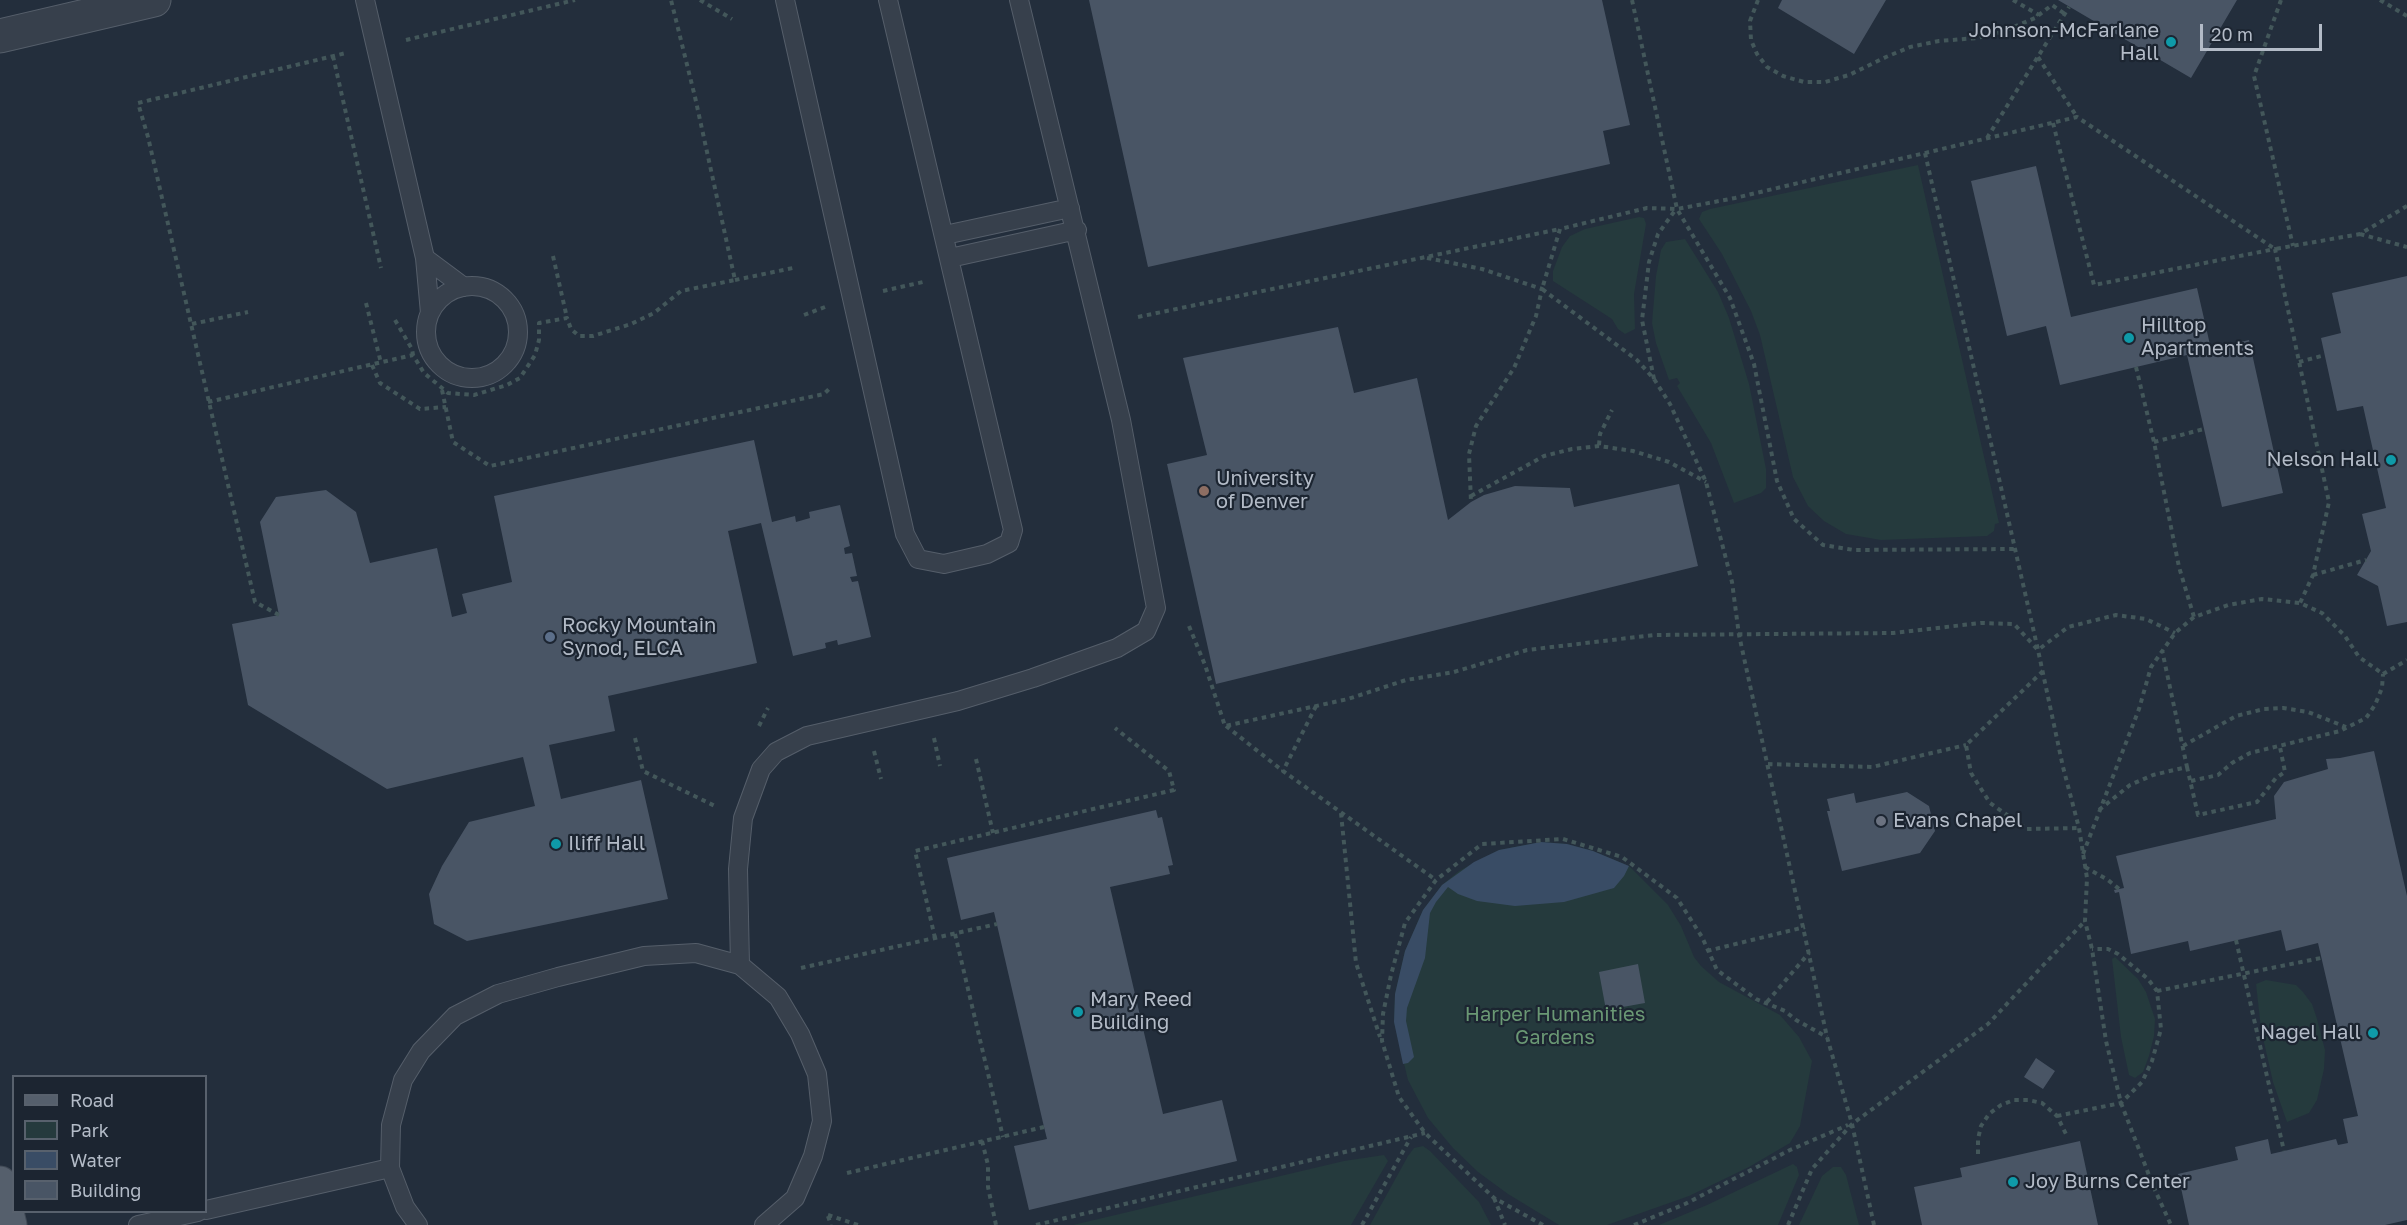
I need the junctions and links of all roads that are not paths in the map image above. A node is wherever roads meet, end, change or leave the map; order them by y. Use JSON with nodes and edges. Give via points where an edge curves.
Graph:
{"nodes":[{"id":1,"x":154,"y":0,"type":"edge"},
{"id":2,"x":364,"y":0,"type":"edge"},
{"id":3,"x":785,"y":0,"type":"edge"},
{"id":4,"x":888,"y":0,"type":"edge"},
{"id":5,"x":1019,"y":0,"type":"edge"},
{"id":6,"x":0,"y":36,"type":"edge"},
{"id":7,"x":1071,"y":208,"type":"junction"},
{"id":8,"x":1077,"y":230,"type":"junction"},
{"id":9,"x":945,"y":235,"type":"junction"},
{"id":10,"x":425,"y":258,"type":"junction"},
{"id":11,"x":950,"y":258,"type":"junction"},
{"id":12,"x":464,"y":287,"type":"junction"},
{"id":13,"x":430,"y":314,"type":"junction"},
{"id":14,"x":740,"y":965,"type":"junction"},
{"id":15,"x":390,"y":1168,"type":"junction"},
{"id":16,"x":0,"y":1183,"type":"edge"},
{"id":17,"x":207,"y":1210,"type":"edge"},
{"id":18,"x":193,"y":1213,"type":"edge"},
{"id":19,"x":10,"y":1225,"type":"edge"},
{"id":20,"x":138,"y":1225,"type":"edge"},
{"id":21,"x":418,"y":1225,"type":"edge"},
{"id":22,"x":764,"y":1225,"type":"edge"}],
"edges":[{"from":1,"to":6,"type":"street"},
{"from":2,"to":10,"type":"lane"},
{"from":3,"to":11,"type":"lane","via":[[905,534],[918,559],[944,564],[987,554],[1009,543],[1013,530]]},
{"from":4,"to":9,"type":"lane"},
{"from":5,"to":7,"type":"lane"},
{"from":7,"to":8,"type":"lane"},
{"from":7,"to":9,"type":"lane"},
{"from":8,"to":11,"type":"lane"},
{"from":8,"to":14,"type":"lane","via":[[1121,420],[1156,608],[1146,631],[1117,648],[1033,678],[958,701],[807,736],[776,752],[761,769],[743,818],[738,869]]},
{"from":9,"to":11,"type":"lane"},
{"from":10,"to":12,"type":"lane"},
{"from":10,"to":13,"type":"lane"},
{"from":12,"to":13,"type":"lane","via":[[438,301]]},
{"from":12,"to":13,"type":"lane","via":[[494,292],[514,315],[516,345],[499,370],[470,379],[442,368],[427,343]]},
{"from":14,"to":15,"type":"lane","via":[[696,953],[644,956],[498,994],[456,1016],[421,1051],[403,1080],[391,1125]]},
{"from":14,"to":22,"type":"lane","via":[[778,997],[800,1034],[817,1074],[822,1120],[813,1156],[795,1198]]},
{"from":15,"to":17,"type":"lane"},
{"from":15,"to":21,"type":"lane","via":[[405,1207]]},
{"from":16,"to":19,"type":"main road"},
{"from":18,"to":20,"type":"lane"}]}
